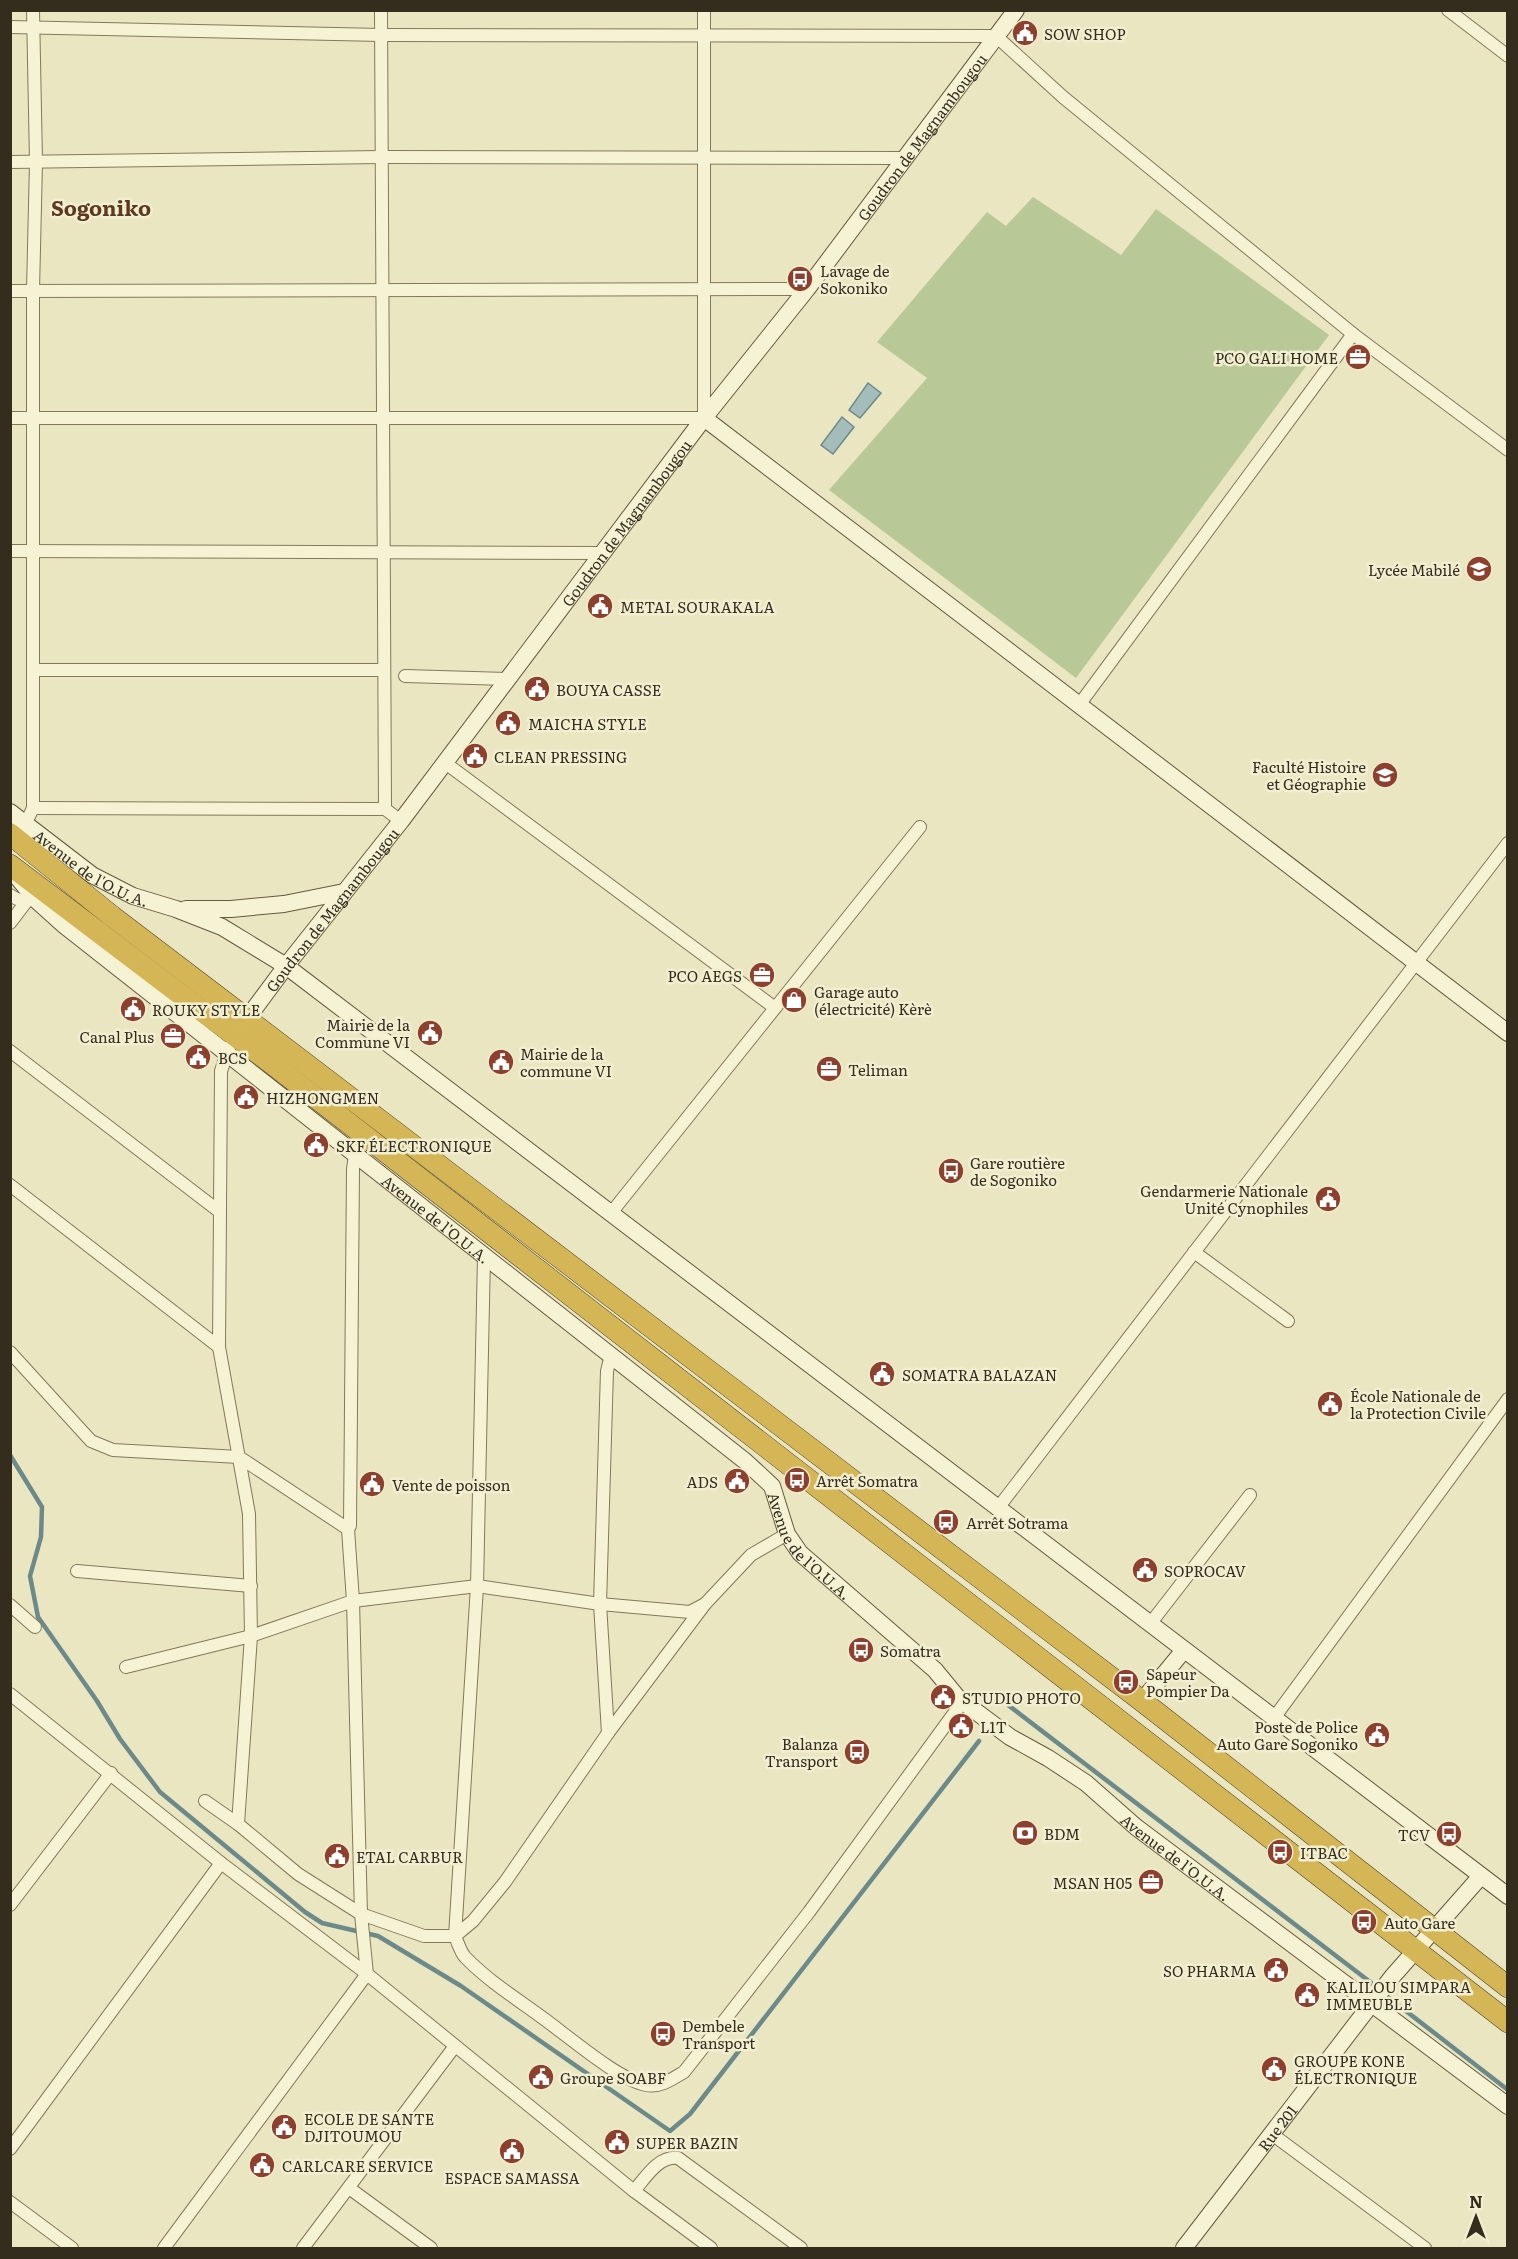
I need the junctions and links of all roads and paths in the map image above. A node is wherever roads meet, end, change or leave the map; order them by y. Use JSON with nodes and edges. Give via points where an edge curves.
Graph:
{"nodes":[{"id":1,"x":33,"y":10,"type":"edge"},
{"id":2,"x":381,"y":10,"type":"edge"},
{"id":3,"x":704,"y":10,"type":"edge"},
{"id":4,"x":1016,"y":10,"type":"edge"},
{"id":5,"x":1448,"y":10,"type":"edge"},
{"id":6,"x":10,"y":27,"type":"edge"},
{"id":7,"x":33,"y":27,"type":"junction"},
{"id":8,"x":381,"y":35,"type":"junction"},
{"id":9,"x":704,"y":35,"type":"junction"},
{"id":10,"x":996,"y":36,"type":"junction"},
{"id":11,"x":1508,"y":56,"type":"edge"},
{"id":12,"x":382,"y":157,"type":"junction"},
{"id":13,"x":704,"y":157,"type":"junction"},
{"id":14,"x":906,"y":158,"type":"junction"},
{"id":15,"x":10,"y":162,"type":"edge"},
{"id":16,"x":36,"y":162,"type":"junction"},
{"id":17,"x":704,"y":289,"type":"junction"},
{"id":18,"x":807,"y":289,"type":"junction"},
{"id":19,"x":382,"y":290,"type":"junction"},
{"id":20,"x":10,"y":291,"type":"edge"},
{"id":21,"x":33,"y":291,"type":"junction"},
{"id":22,"x":1353,"y":334,"type":"junction"},
{"id":23,"x":10,"y":418,"type":"edge"},
{"id":24,"x":33,"y":418,"type":"junction"},
{"id":25,"x":383,"y":418,"type":"junction"},
{"id":26,"x":704,"y":418,"type":"junction"},
{"id":27,"x":1508,"y":450,"type":"edge"},
{"id":28,"x":10,"y":551,"type":"edge"},
{"id":29,"x":33,"y":551,"type":"junction"},
{"id":30,"x":384,"y":552,"type":"junction"},
{"id":31,"x":603,"y":553,"type":"junction"},
{"id":32,"x":33,"y":670,"type":"junction"},
{"id":33,"x":384,"y":670,"type":"junction"},
{"id":34,"x":405,"y":676,"type":"dead end"},
{"id":35,"x":507,"y":679,"type":"junction"},
{"id":36,"x":1079,"y":705,"type":"junction"},
{"id":37,"x":444,"y":762,"type":"junction"},
{"id":38,"x":33,"y":808,"type":"junction"},
{"id":39,"x":385,"y":808,"type":"junction"},
{"id":40,"x":10,"y":812,"type":"edge"},
{"id":41,"x":401,"y":821,"type":"junction"},
{"id":42,"x":920,"y":827,"type":"dead end"},
{"id":43,"x":18,"y":833,"type":"edge"},
{"id":44,"x":1508,"y":843,"type":"edge"},
{"id":45,"x":10,"y":867,"type":"edge"},
{"id":46,"x":344,"y":892,"type":"junction"},
{"id":47,"x":10,"y":895,"type":"edge"},
{"id":48,"x":30,"y":900,"type":"junction"},
{"id":49,"x":176,"y":909,"type":"junction"},
{"id":50,"x":10,"y":923,"type":"edge"},
{"id":51,"x":1415,"y":963,"type":"junction"},
{"id":52,"x":286,"y":966,"type":"junction"},
{"id":53,"x":775,"y":1008,"type":"junction"},
{"id":54,"x":1508,"y":1033,"type":"edge"},
{"id":55,"x":236,"y":1036,"type":"junction"},
{"id":56,"x":10,"y":1051,"type":"edge"},
{"id":57,"x":356,"y":1155,"type":"junction"},
{"id":58,"x":10,"y":1185,"type":"edge"},
{"id":59,"x":220,"y":1212,"type":"junction"},
{"id":60,"x":611,"y":1213,"type":"junction"},
{"id":61,"x":1194,"y":1252,"type":"junction"},
{"id":62,"x":483,"y":1256,"type":"junction"},
{"id":63,"x":1288,"y":1321,"type":"dead end"},
{"id":64,"x":219,"y":1347,"type":"junction"},
{"id":65,"x":10,"y":1352,"type":"edge"},
{"id":66,"x":611,"y":1355,"type":"junction"},
{"id":67,"x":1508,"y":1399,"type":"edge"},
{"id":68,"x":239,"y":1457,"type":"junction"},
{"id":69,"x":1250,"y":1495,"type":"dead end"},
{"id":70,"x":998,"y":1508,"type":"junction"},
{"id":71,"x":348,"y":1529,"type":"junction"},
{"id":72,"x":787,"y":1534,"type":"junction"},
{"id":73,"x":77,"y":1571,"type":"dead end"},
{"id":74,"x":251,"y":1586,"type":"junction"},
{"id":75,"x":477,"y":1586,"type":"junction"},
{"id":76,"x":353,"y":1601,"type":"junction"},
{"id":77,"x":600,"y":1604,"type":"junction"},
{"id":78,"x":705,"y":1604,"type":"junction"},
{"id":79,"x":10,"y":1605,"type":"edge"},
{"id":80,"x":1150,"y":1624,"type":"junction"},
{"id":81,"x":35,"y":1627,"type":"dead end"},
{"id":82,"x":251,"y":1636,"type":"junction"},
{"id":83,"x":1184,"y":1650,"type":"junction"},
{"id":84,"x":126,"y":1667,"type":"dead end"},
{"id":85,"x":10,"y":1694,"type":"edge"},
{"id":86,"x":963,"y":1701,"type":"junction"},
{"id":87,"x":1142,"y":1701,"type":"junction"},
{"id":88,"x":1274,"y":1718,"type":"junction"},
{"id":89,"x":608,"y":1733,"type":"junction"},
{"id":90,"x":111,"y":1773,"type":"junction"},
{"id":91,"x":205,"y":1800,"type":"dead end"},
{"id":92,"x":238,"y":1824,"type":"junction"},
{"id":93,"x":221,"y":1863,"type":"junction"},
{"id":94,"x":1481,"y":1876,"type":"junction"},
{"id":95,"x":1508,"y":1896,"type":"edge"},
{"id":96,"x":10,"y":1905,"type":"edge"},
{"id":97,"x":361,"y":1914,"type":"junction"},
{"id":98,"x":1433,"y":1929,"type":"junction"},
{"id":99,"x":455,"y":1936,"type":"junction"},
{"id":100,"x":1414,"y":1950,"type":"junction"},
{"id":101,"x":366,"y":1969,"type":"junction"},
{"id":102,"x":1508,"y":1987,"type":"edge"},
{"id":103,"x":1373,"y":2003,"type":"junction"},
{"id":104,"x":1508,"y":2022,"type":"edge"},
{"id":105,"x":455,"y":2046,"type":"junction"},
{"id":106,"x":1508,"y":2106,"type":"edge"},
{"id":107,"x":1272,"y":2134,"type":"junction"},
{"id":108,"x":10,"y":2149,"type":"edge"},
{"id":109,"x":349,"y":2188,"type":"junction"},
{"id":110,"x":634,"y":2191,"type":"junction"},
{"id":111,"x":10,"y":2202,"type":"edge"},
{"id":112,"x":72,"y":2248,"type":"edge"},
{"id":113,"x":164,"y":2248,"type":"edge"},
{"id":114,"x":303,"y":2248,"type":"edge"},
{"id":115,"x":431,"y":2248,"type":"edge"},
{"id":116,"x":711,"y":2248,"type":"edge"},
{"id":117,"x":801,"y":2248,"type":"edge"},
{"id":118,"x":1184,"y":2248,"type":"edge"},
{"id":119,"x":1425,"y":2248,"type":"edge"}],
"edges":[{"from":1,"to":7,"type":"street"},
{"from":2,"to":8,"type":"street"},
{"from":3,"to":9,"type":"street"},
{"from":4,"to":10,"type":"street","name":"Goudron de Magnambougou"},
{"from":5,"to":11,"type":"street"},
{"from":6,"to":7,"type":"street"},
{"from":7,"to":8,"type":"street"},
{"from":7,"to":16,"type":"street"},
{"from":8,"to":9,"type":"street"},
{"from":8,"to":12,"type":"street"},
{"from":9,"to":10,"type":"street"},
{"from":9,"to":13,"type":"street"},
{"from":10,"to":14,"type":"street","name":"Goudron de Magnambougou"},
{"from":10,"to":22,"type":"street","via":[[1063,97]]},
{"from":12,"to":13,"type":"street"},
{"from":12,"to":16,"type":"street"},
{"from":12,"to":19,"type":"street"},
{"from":13,"to":14,"type":"street"},
{"from":13,"to":17,"type":"street"},
{"from":14,"to":18,"type":"street","name":"Goudron de Magnambougou"},
{"from":15,"to":16,"type":"street"},
{"from":16,"to":21,"type":"street"},
{"from":17,"to":18,"type":"street"},
{"from":17,"to":19,"type":"street"},
{"from":17,"to":26,"type":"street"},
{"from":18,"to":26,"type":"street","name":"Goudron de Magnambougou"},
{"from":19,"to":21,"type":"street"},
{"from":19,"to":25,"type":"street"},
{"from":20,"to":21,"type":"street"},
{"from":21,"to":24,"type":"street"},
{"from":22,"to":27,"type":"street"},
{"from":22,"to":36,"type":"street"},
{"from":23,"to":24,"type":"street"},
{"from":24,"to":25,"type":"street"},
{"from":24,"to":29,"type":"street"},
{"from":25,"to":26,"type":"street"},
{"from":25,"to":30,"type":"street"},
{"from":26,"to":31,"type":"street","name":"Goudron de Magnambougou"},
{"from":26,"to":36,"type":"street"},
{"from":28,"to":29,"type":"street"},
{"from":29,"to":30,"type":"street"},
{"from":29,"to":32,"type":"street"},
{"from":30,"to":31,"type":"street"},
{"from":30,"to":33,"type":"street"},
{"from":31,"to":35,"type":"street","name":"Goudron de Magnambougou"},
{"from":32,"to":33,"type":"street"},
{"from":32,"to":38,"type":"street"},
{"from":33,"to":39,"type":"street"},
{"from":34,"to":35,"type":"street"},
{"from":35,"to":37,"type":"street","name":"Goudron de Magnambougou"},
{"from":36,"to":51,"type":"street"},
{"from":37,"to":41,"type":"street","name":"Goudron de Magnambougou"},
{"from":37,"to":53,"type":"street"},
{"from":38,"to":39,"type":"street"},
{"from":38,"to":43,"type":"street"},
{"from":39,"to":41,"type":"street"},
{"from":40,"to":43,"type":"street","name":"Avenue de l'O.U.A."},
{"from":41,"to":46,"type":"street","name":"Goudron de Magnambougou"},
{"from":42,"to":53,"type":"street"},
{"from":43,"to":49,"type":"street","name":"Avenue de l'O.U.A.","via":[[134,896]]},
{"from":43,"to":55,"type":"highway","name":"Avenue de l'O.U.A.","via":[[113,917]]},
{"from":44,"to":51,"type":"street"},
{"from":45,"to":48,"type":"street"},
{"from":45,"to":55,"type":"highway","name":"Avenue de l'O.U.A."},
{"from":46,"to":49,"type":"street","via":[[284,904]]},
{"from":46,"to":52,"type":"street","name":"Goudron de Magnambougou"},
{"from":47,"to":48,"type":"street","name":"Avenue de l'O.U.A.","via":[[16,900]]},
{"from":48,"to":50,"type":"street"},
{"from":48,"to":55,"type":"street","name":"Avenue de l'O.U.A."},
{"from":49,"to":52,"type":"street","name":"Avenue de l'O.U.A.","via":[[222,927]]},
{"from":51,"to":54,"type":"street"},
{"from":51,"to":61,"type":"street"},
{"from":52,"to":55,"type":"street","name":"Goudron de Magnambougou"},
{"from":52,"to":60,"type":"street","name":"Avenue de l'O.U.A."},
{"from":53,"to":60,"type":"street"},
{"from":55,"to":57,"type":"street","name":"Avenue de l'O.U.A."},
{"from":55,"to":59,"type":"street","via":[[221,1071]]},
{"from":55,"to":87,"type":"highway","name":"Avenue de l'O.U.A."},
{"from":55,"to":100,"type":"highway","name":"Avenue de l'O.U.A."},
{"from":56,"to":59,"type":"street"},
{"from":57,"to":62,"type":"street","name":"Avenue de l'O.U.A."},
{"from":57,"to":71,"type":"street"},
{"from":58,"to":64,"type":"street"},
{"from":59,"to":64,"type":"street"},
{"from":60,"to":70,"type":"street","name":"Avenue de l'O.U.A."},
{"from":61,"to":63,"type":"street"},
{"from":61,"to":70,"type":"street"},
{"from":62,"to":66,"type":"street","name":"Avenue de l'O.U.A."},
{"from":62,"to":75,"type":"street"},
{"from":64,"to":68,"type":"street"},
{"from":65,"to":68,"type":"street","via":[[91,1441],[113,1450]]},
{"from":66,"to":72,"type":"street","name":"Avenue de l'O.U.A.","via":[[772,1486]]},
{"from":66,"to":77,"type":"street","via":[[607,1371]]},
{"from":67,"to":88,"type":"street"},
{"from":68,"to":71,"type":"street"},
{"from":68,"to":74,"type":"street","via":[[249,1514]]},
{"from":69,"to":80,"type":"street"},
{"from":70,"to":80,"type":"street","name":"Avenue de l'O.U.A."},
{"from":71,"to":76,"type":"street"},
{"from":72,"to":78,"type":"street","via":[[751,1555]]},
{"from":72,"to":86,"type":"street","name":"Avenue de l'O.U.A.","via":[[800,1553],[934,1670]]},
{"from":73,"to":74,"type":"street"},
{"from":74,"to":82,"type":"street"},
{"from":75,"to":76,"type":"street"},
{"from":75,"to":77,"type":"street"},
{"from":75,"to":99,"type":"street"},
{"from":76,"to":82,"type":"street"},
{"from":76,"to":97,"type":"street"},
{"from":77,"to":78,"type":"street","via":[[690,1612]]},
{"from":77,"to":89,"type":"street"},
{"from":78,"to":89,"type":"street"},
{"from":79,"to":81,"type":"street"},
{"from":80,"to":83,"type":"street","name":"Avenue de l'O.U.A."},
{"from":82,"to":84,"type":"street"},
{"from":82,"to":92,"type":"street"},
{"from":83,"to":87,"type":"street"},
{"from":83,"to":88,"type":"street","name":"Avenue de l'O.U.A."},
{"from":85,"to":90,"type":"street"},
{"from":86,"to":99,"type":"street","via":[[787,1940],[684,2072],[665,2084],[646,2086],[627,2078],[573,2042],[463,1955]]},
{"from":86,"to":103,"type":"street","name":"Avenue de l'O.U.A.","via":[[1011,1737],[1086,1783],[1136,1827]]},
{"from":87,"to":98,"type":"highway","name":"Avenue de l'O.U.A."},
{"from":88,"to":94,"type":"street","name":"Avenue de l'O.U.A."},
{"from":89,"to":99,"type":"street","via":[[505,1882],[473,1922]]},
{"from":90,"to":93,"type":"street"},
{"from":90,"to":96,"type":"street"},
{"from":91,"to":92,"type":"street"},
{"from":92,"to":97,"type":"street","via":[[298,1874]]},
{"from":93,"to":101,"type":"street"},
{"from":93,"to":108,"type":"street"},
{"from":94,"to":95,"type":"street","name":"Avenue de l'O.U.A."},
{"from":94,"to":98,"type":"street","name":"Rue 201"},
{"from":97,"to":99,"type":"street","via":[[424,1936]]},
{"from":97,"to":101,"type":"street"},
{"from":98,"to":100,"type":"street","name":"Rue 201"},
{"from":98,"to":102,"type":"highway","name":"Avenue de l'O.U.A."},
{"from":100,"to":103,"type":"street","name":"Rue 201"},
{"from":100,"to":104,"type":"highway","name":"Avenue de l'O.U.A."},
{"from":101,"to":105,"type":"street"},
{"from":101,"to":113,"type":"street"},
{"from":103,"to":106,"type":"street","name":"Avenue de l'O.U.A."},
{"from":103,"to":107,"type":"street","name":"Rue 201"},
{"from":105,"to":109,"type":"street"},
{"from":105,"to":110,"type":"street"},
{"from":107,"to":118,"type":"street","name":"Rue 201"},
{"from":107,"to":119,"type":"street"},
{"from":109,"to":114,"type":"street"},
{"from":109,"to":115,"type":"street"},
{"from":110,"to":116,"type":"street"},
{"from":110,"to":117,"type":"street","via":[[660,2161],[678,2158]]},
{"from":111,"to":112,"type":"street"}]}
